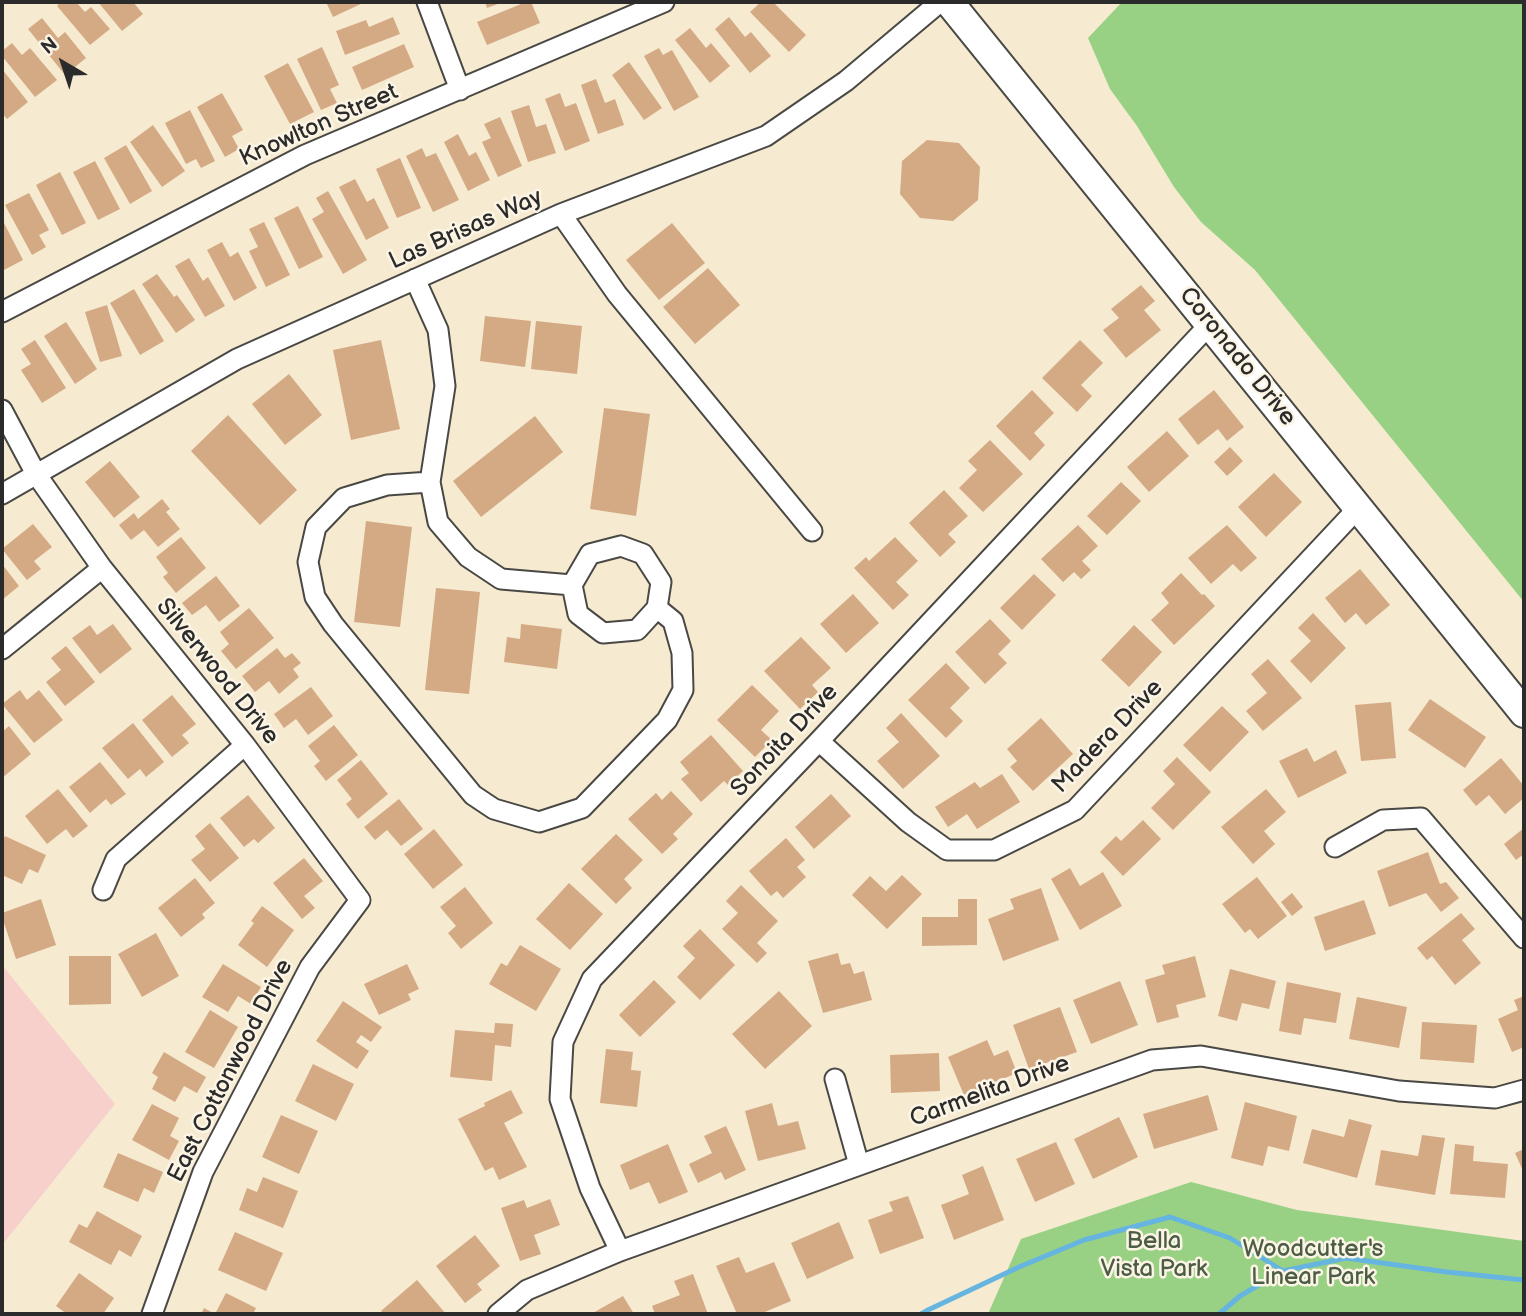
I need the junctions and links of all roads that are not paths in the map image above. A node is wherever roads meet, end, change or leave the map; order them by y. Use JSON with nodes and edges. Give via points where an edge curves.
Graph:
{"nodes":[{"id":1,"x":427,"y":2,"type":"edge"},
{"id":2,"x":664,"y":2,"type":"edge"},
{"id":3,"x":940,"y":2,"type":"edge"},
{"id":4,"x":949,"y":2,"type":"edge"},
{"id":5,"x":460,"y":90,"type":"junction"},
{"id":6,"x":561,"y":214,"type":"junction"},
{"id":7,"x":415,"y":279,"type":"junction"},
{"id":8,"x":2,"y":312,"type":"edge"},
{"id":9,"x":1210,"y":324,"type":"junction"},
{"id":10,"x":2,"y":410,"type":"edge"},
{"id":11,"x":36,"y":474,"type":"junction"},
{"id":12,"x":430,"y":482,"type":"junction"},
{"id":13,"x":2,"y":494,"type":"edge"},
{"id":14,"x":1358,"y":508,"type":"junction"},
{"id":15,"x":813,"y":531,"type":"dead end"},
{"id":16,"x":102,"y":568,"type":"junction"},
{"id":17,"x":572,"y":585,"type":"junction"},
{"id":18,"x":657,"y":608,"type":"junction"},
{"id":19,"x":2,"y":649,"type":"edge"},
{"id":20,"x":1524,"y":713,"type":"edge"},
{"id":21,"x":819,"y":741,"type":"junction"},
{"id":22,"x":245,"y":745,"type":"junction"},
{"id":23,"x":1335,"y":847,"type":"dead end"},
{"id":24,"x":103,"y":890,"type":"dead end"},
{"id":25,"x":360,"y":900,"type":"joint"},
{"id":26,"x":1524,"y":938,"type":"edge"},
{"id":27,"x":835,"y":1079,"type":"dead end"},
{"id":28,"x":1524,"y":1090,"type":"edge"},
{"id":29,"x":859,"y":1165,"type":"junction"},
{"id":30,"x":620,"y":1251,"type":"junction"},
{"id":31,"x":152,"y":1314,"type":"edge"},
{"id":32,"x":498,"y":1314,"type":"edge"}],
"edges":[{"from":1,"to":5,"type":"street"},
{"from":2,"to":5,"type":"street","name":"Knowlton Street"},
{"from":3,"to":6,"type":"street","name":"Las Brisas Way","via":[[846,80],[766,135]]},
{"from":4,"to":9,"type":"street","name":"Coronado Drive"},
{"from":5,"to":8,"type":"street","name":"Knowlton Street","via":[[305,155]]},
{"from":6,"to":7,"type":"street","name":"Las Brisas Way"},
{"from":6,"to":15,"type":"street","via":[[617,294]]},
{"from":7,"to":11,"type":"street","name":"Las Brisas Way","via":[[237,359]]},
{"from":7,"to":12,"type":"street","via":[[438,330],[445,386]]},
{"from":9,"to":14,"type":"street","name":"Coronado Drive"},
{"from":9,"to":21,"type":"street","name":"Sonoita Drive"},
{"from":10,"to":11,"type":"street","name":"Silverwood Drive"},
{"from":11,"to":13,"type":"street","name":"Las Brisas Way"},
{"from":11,"to":16,"type":"street","name":"Silverwood Drive"},
{"from":12,"to":17,"type":"street","via":[[438,522],[468,557],[501,579]]},
{"from":12,"to":18,"type":"street","via":[[387,485],[344,498],[316,527],[308,562],[315,597],[333,624],[473,795],[494,809],[539,822],[582,808],[667,720],[683,690],[682,653],[673,621]]},
{"from":14,"to":20,"type":"street","name":"Coronado Drive"},
{"from":14,"to":21,"type":"street","name":"Madera Drive","via":[[1075,810],[994,850],[947,850],[908,822]]},
{"from":16,"to":19,"type":"street"},
{"from":16,"to":22,"type":"street","name":"Silverwood Drive"},
{"from":17,"to":18,"type":"street","via":[[578,614],[603,633],[637,630]]},
{"from":17,"to":18,"type":"street","via":[[590,554],[621,546],[643,554],[661,582]]},
{"from":21,"to":30,"type":"street","name":"Sonoita Drive","via":[[592,979],[563,1042],[560,1098],[590,1188]]},
{"from":22,"to":24,"type":"street","via":[[116,859]]},
{"from":22,"to":25,"type":"street","name":"Silverwood Drive"},
{"from":23,"to":26,"type":"street","via":[[1382,820],[1421,818]]},
{"from":25,"to":31,"type":"street","name":"East Cottonwood Drive","via":[[310,967],[203,1172]]},
{"from":27,"to":29,"type":"street"},
{"from":28,"to":29,"type":"street","name":"Carmelita Drive","via":[[1495,1098],[1399,1091],[1201,1056],[1152,1060]]},
{"from":29,"to":30,"type":"street","name":"Carmelita Drive"},
{"from":30,"to":32,"type":"street","name":"Carmelita Drive","via":[[527,1290]]}]}
